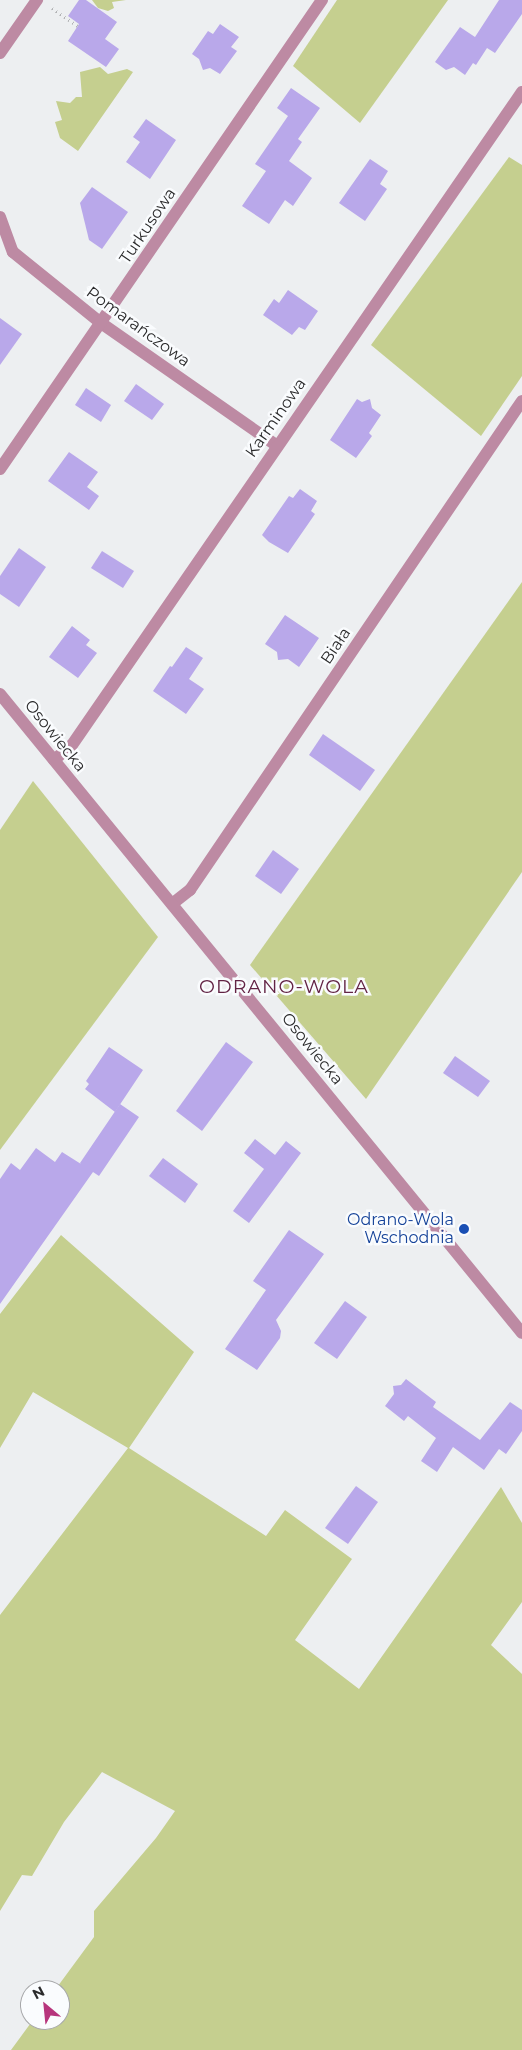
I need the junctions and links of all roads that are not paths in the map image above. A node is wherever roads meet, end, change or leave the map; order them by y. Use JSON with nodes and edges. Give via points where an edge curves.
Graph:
{"nodes":[{"id":1,"x":37,"y":0,"type":"edge"},
{"id":2,"x":322,"y":0,"type":"edge"},
{"id":3,"x":0,"y":53,"type":"edge"},
{"id":4,"x":522,"y":92,"type":"edge"},
{"id":5,"x":0,"y":217,"type":"edge"},
{"id":6,"x":101,"y":323,"type":"junction"},
{"id":7,"x":522,"y":401,"type":"edge"},
{"id":8,"x":277,"y":446,"type":"junction"},
{"id":9,"x":0,"y":469,"type":"edge"},
{"id":10,"x":0,"y":694,"type":"edge"},
{"id":11,"x":54,"y":760,"type":"junction"},
{"id":12,"x":172,"y":904,"type":"junction"},
{"id":13,"x":522,"y":1333,"type":"edge"}],
"edges":[{"from":1,"to":3,"type":"street"},
{"from":2,"to":6,"type":"street","name":"Turkusowa"},
{"from":4,"to":8,"type":"street","name":"Karminowa"},
{"from":5,"to":6,"type":"street","name":"Pomarańczowa","via":[[13,252]]},
{"from":6,"to":8,"type":"street","name":"Pomarańczowa"},
{"from":6,"to":9,"type":"street","name":"Turkusowa"},
{"from":7,"to":12,"type":"street","name":"Biała","via":[[190,890]]},
{"from":8,"to":11,"type":"street","name":"Karminowa","via":[[72,745]]},
{"from":10,"to":11,"type":"street","name":"Osowiecka"},
{"from":11,"to":12,"type":"street","name":"Osowiecka"},
{"from":12,"to":13,"type":"street","name":"Osowiecka"}]}
